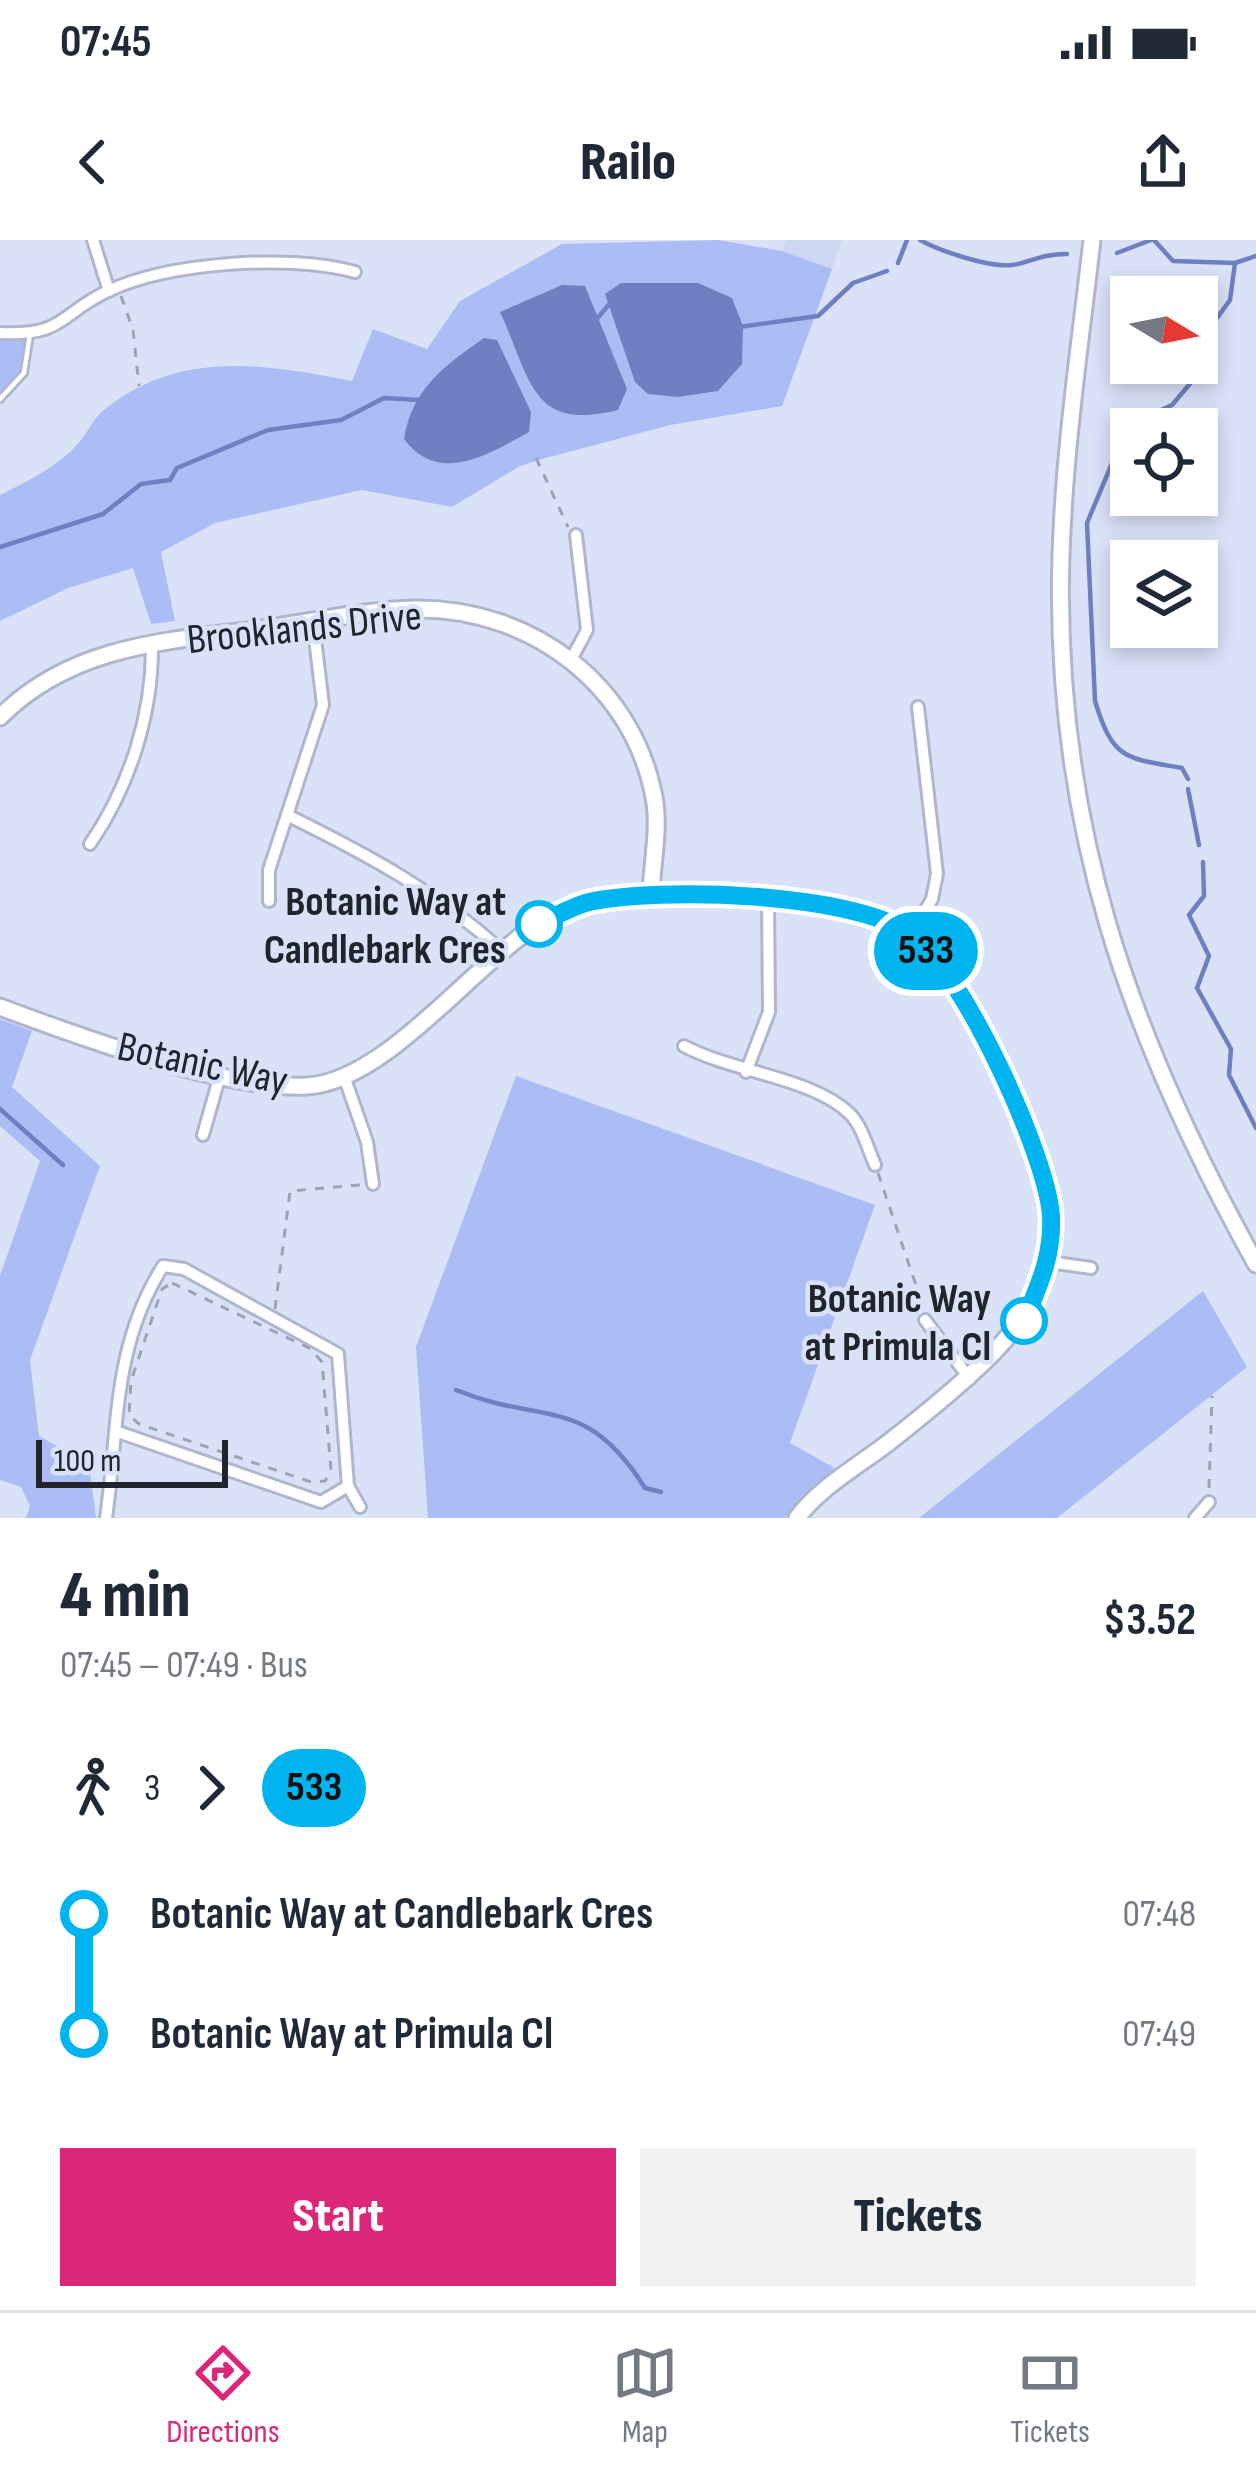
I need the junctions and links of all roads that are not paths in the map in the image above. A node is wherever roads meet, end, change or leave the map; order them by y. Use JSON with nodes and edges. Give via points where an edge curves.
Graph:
{"nodes":[{"id":1,"x":93,"y":240,"type":"edge"},
{"id":2,"x":1092,"y":240,"type":"edge"},
{"id":3,"x":355,"y":272,"type":"dead end"},
{"id":4,"x":114,"y":290,"type":"junction"},
{"id":5,"x":0,"y":333,"type":"edge"},
{"id":6,"x":30,"y":334,"type":"junction"},
{"id":7,"x":0,"y":399,"type":"edge"},
{"id":8,"x":576,"y":536,"type":"dead end"},
{"id":9,"x":313,"y":622,"type":"junction"},
{"id":10,"x":152,"y":643,"type":"junction"},
{"id":11,"x":572,"y":658,"type":"junction"},
{"id":12,"x":918,"y":707,"type":"dead end"},
{"id":13,"x":0,"y":716,"type":"edge"},
{"id":14,"x":289,"y":816,"type":"junction"},
{"id":15,"x":90,"y":844,"type":"dead end"},
{"id":16,"x":651,"y":894,"type":"junction"},
{"id":17,"x":768,"y":899,"type":"junction"},
{"id":18,"x":269,"y":901,"type":"dead end"},
{"id":19,"x":911,"y":934,"type":"junction"},
{"id":20,"x":502,"y":951,"type":"junction"},
{"id":21,"x":0,"y":1007,"type":"edge"},
{"id":22,"x":684,"y":1046,"type":"dead end"},
{"id":23,"x":746,"y":1072,"type":"junction"},
{"id":24,"x":220,"y":1075,"type":"junction"},
{"id":25,"x":344,"y":1076,"type":"junction"},
{"id":26,"x":203,"y":1135,"type":"dead end"},
{"id":27,"x":875,"y":1165,"type":"road end"},
{"id":28,"x":373,"y":1184,"type":"road end"},
{"id":29,"x":1049,"y":1262,"type":"junction"},
{"id":30,"x":1256,"y":1264,"type":"edge"},
{"id":31,"x":1091,"y":1268,"type":"dead end"},
{"id":32,"x":926,"y":1320,"type":"road end"},
{"id":33,"x":970,"y":1379,"type":"junction"},
{"id":34,"x":118,"y":1432,"type":"junction"},
{"id":35,"x":348,"y":1486,"type":"junction"},
{"id":36,"x":1209,"y":1502,"type":"road end"},
{"id":37,"x":360,"y":1508,"type":"dead end"},
{"id":38,"x":106,"y":1518,"type":"edge"},
{"id":39,"x":796,"y":1518,"type":"edge"},
{"id":40,"x":1195,"y":1518,"type":"edge"}],
"edges":[{"from":1,"to":4,"type":"street"},
{"from":2,"to":30,"type":"street","via":[[1061,556],[1076,788],[1136,1020]]},
{"from":3,"to":4,"type":"street","via":[[223,266]]},
{"from":4,"to":6,"type":"street","via":[[59,327]]},
{"from":5,"to":6,"type":"street"},
{"from":6,"to":7,"type":"lane","via":[[24,373]]},
{"from":8,"to":11,"type":"street","via":[[587,630]]},
{"from":9,"to":10,"type":"street","name":"Brooklands Drive"},
{"from":9,"to":11,"type":"street","name":"Brooklands Drive","via":[[415,609],[484,614]]},
{"from":9,"to":14,"type":"street","via":[[323,705]]},
{"from":10,"to":13,"type":"street","name":"Brooklands Drive","via":[[100,653],[46,678]]},
{"from":10,"to":15,"type":"street","via":[[149,709],[110,815]]},
{"from":11,"to":16,"type":"street","name":"Brooklands Drive","via":[[605,688],[640,746],[656,806]]},
{"from":12,"to":19,"type":"street","via":[[938,874]]},
{"from":14,"to":18,"type":"street","via":[[269,870]]},
{"from":14,"to":20,"type":"street","via":[[387,864]]},
{"from":16,"to":17,"type":"street","name":"Botanic Way"},
{"from":16,"to":20,"type":"street","name":"Botanic Way","via":[[585,902]]},
{"from":17,"to":19,"type":"street","name":"Botanic Way","via":[[836,905]]},
{"from":17,"to":23,"type":"street","via":[[769,1012]]},
{"from":19,"to":29,"type":"street","name":"Botanic Way","via":[[951,981],[1027,1128],[1051,1216]]},
{"from":20,"to":25,"type":"street","name":"Botanic Way","via":[[380,1056]]},
{"from":21,"to":24,"type":"street","name":"Botanic Way"},
{"from":22,"to":23,"type":"street"},
{"from":23,"to":27,"type":"street","via":[[833,1100],[854,1118]]},
{"from":24,"to":25,"type":"street","name":"Botanic Way","via":[[310,1086]]},
{"from":24,"to":26,"type":"street"},
{"from":25,"to":28,"type":"street"},
{"from":29,"to":31,"type":"street"},
{"from":29,"to":33,"type":"street","name":"Botanic Way","via":[[1021,1327]]},
{"from":32,"to":33,"type":"street"},
{"from":33,"to":39,"type":"street","name":"Botanic Way"},
{"from":34,"to":35,"type":"street","via":[[320,1502]]},
{"from":34,"to":35,"type":"street","via":[[118,1379],[146,1293],[163,1266],[184,1269],[338,1354]]},
{"from":34,"to":38,"type":"street"},
{"from":35,"to":37,"type":"street"},
{"from":36,"to":40,"type":"street"}]}
